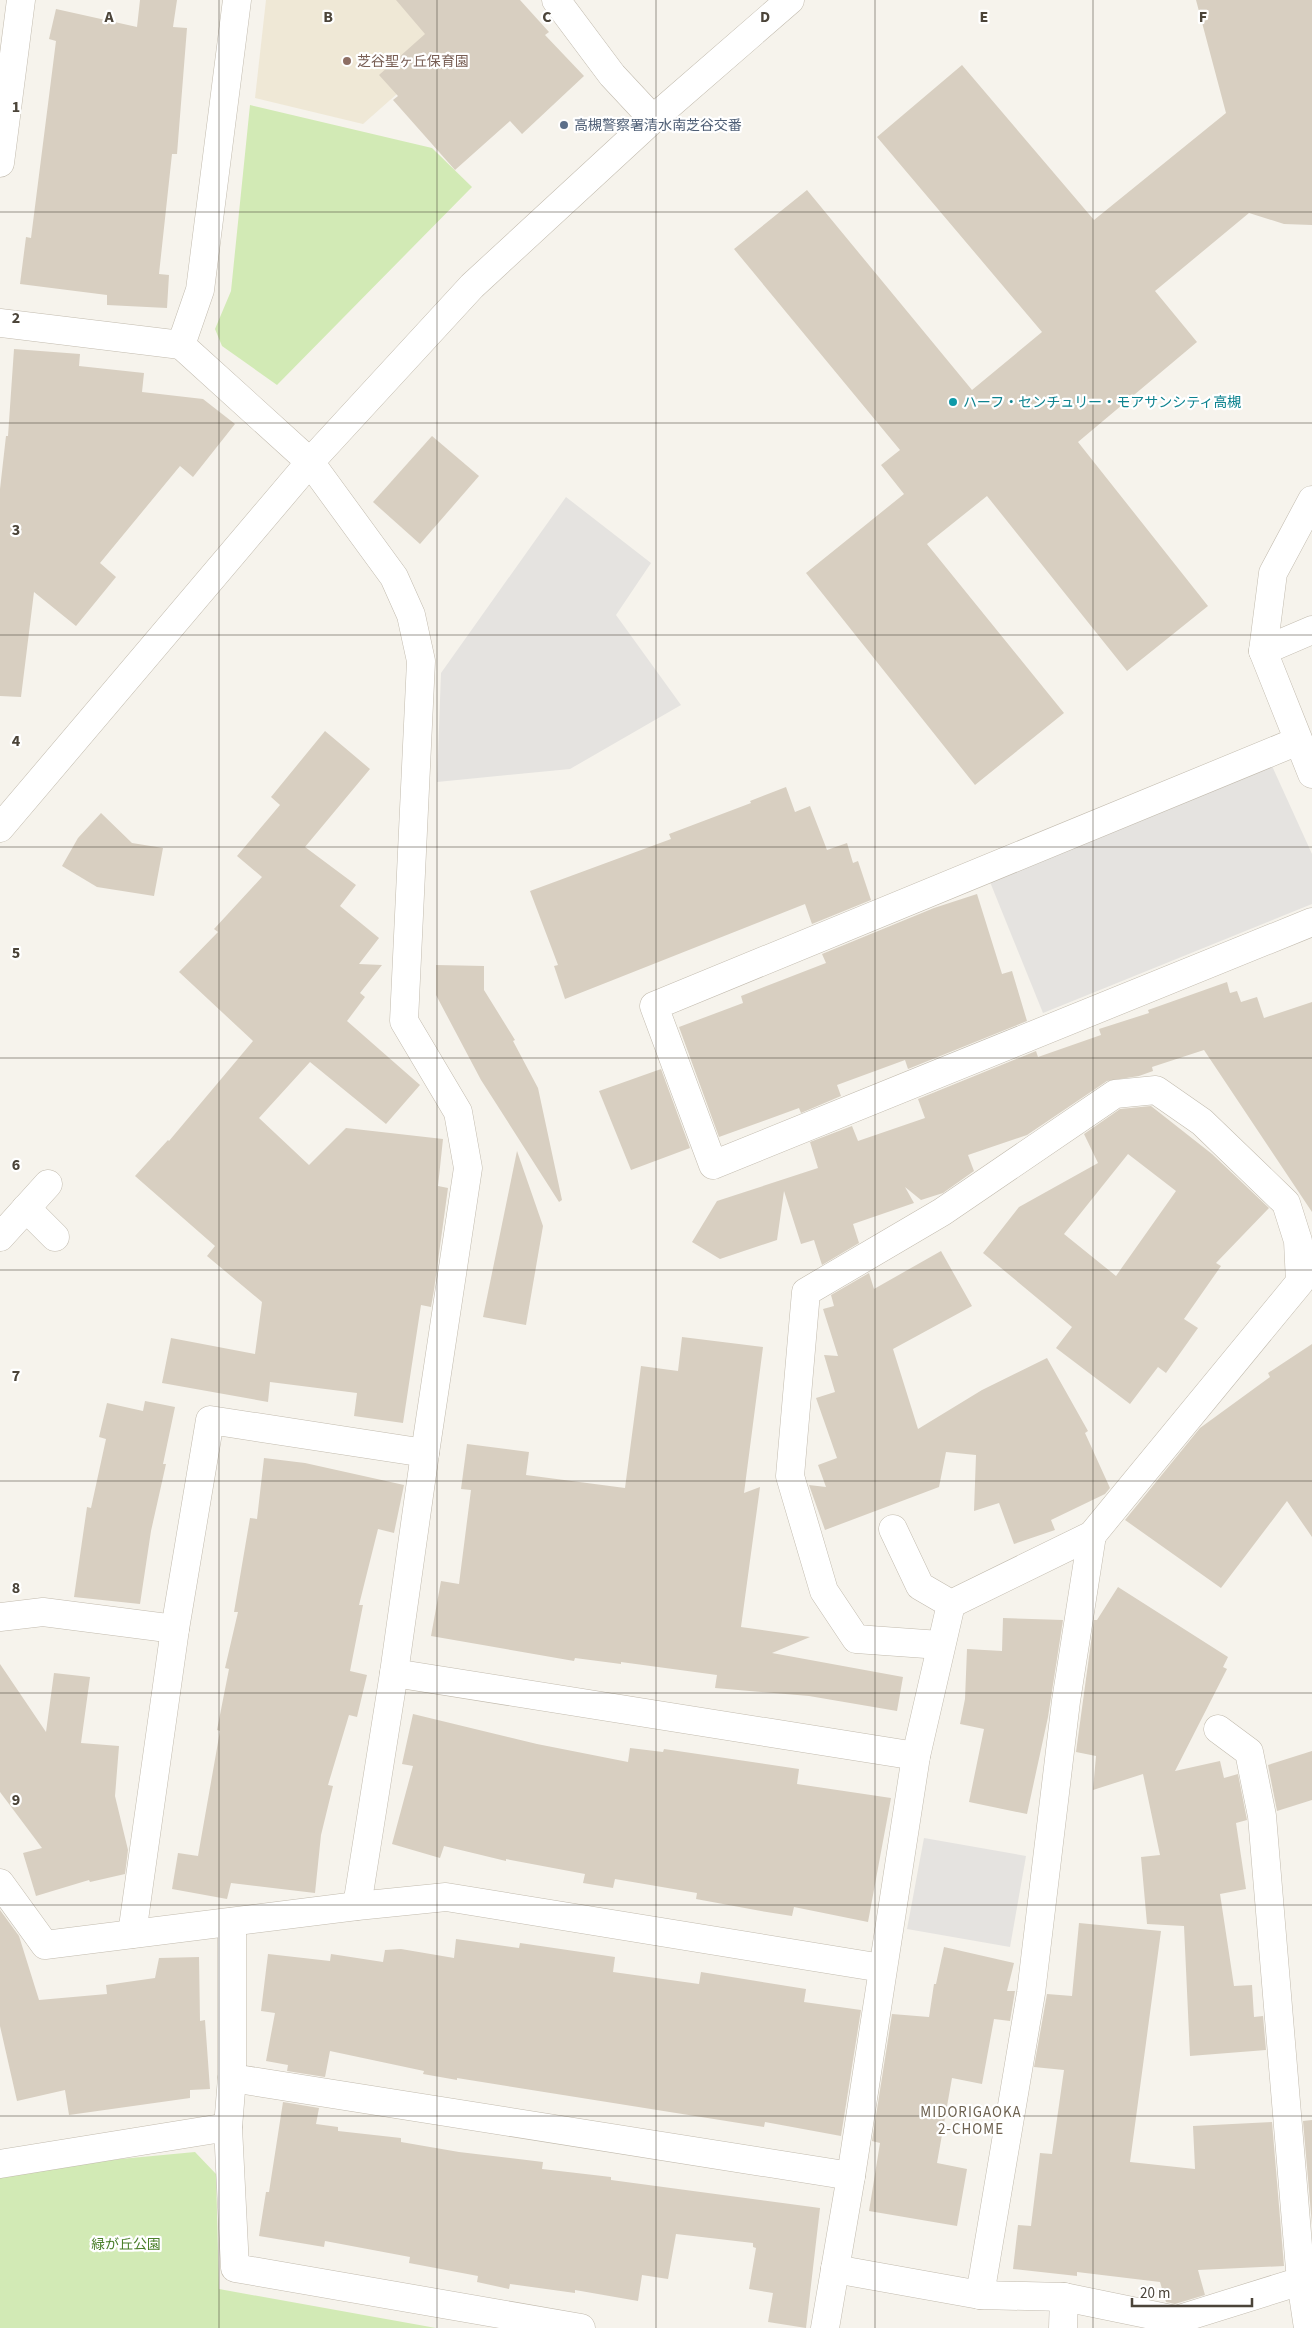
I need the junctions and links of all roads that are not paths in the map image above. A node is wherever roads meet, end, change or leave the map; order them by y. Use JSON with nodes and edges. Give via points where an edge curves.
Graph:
{"nodes":[{"id":1,"x":21,"y":0,"type":"edge"},
{"id":2,"x":237,"y":0,"type":"edge"},
{"id":3,"x":556,"y":0,"type":"edge"},
{"id":4,"x":790,"y":0,"type":"edge"},
{"id":5,"x":653,"y":119,"type":"junction"},
{"id":6,"x":0,"y":163,"type":"edge"},
{"id":7,"x":0,"y":323,"type":"edge"},
{"id":8,"x":182,"y":346,"type":"junction"},
{"id":9,"x":310,"y":462,"type":"junction"},
{"id":10,"x":1312,"y":500,"type":"edge"},
{"id":11,"x":1312,"y":630,"type":"edge"},
{"id":12,"x":1263,"y":651,"type":"junction"},
{"id":13,"x":1298,"y":741,"type":"junction"},
{"id":14,"x":1312,"y":774,"type":"edge"},
{"id":15,"x":0,"y":828,"type":"edge"},
{"id":16,"x":1312,"y":922,"type":"edge"},
{"id":17,"x":48,"y":1184,"type":"dead end"},
{"id":18,"x":26,"y":1208,"type":"junction"},
{"id":19,"x":0,"y":1238,"type":"edge"},
{"id":20,"x":56,"y":1238,"type":"dead end"},
{"id":21,"x":425,"y":1452,"type":"junction"},
{"id":22,"x":893,"y":1529,"type":"dead end"},
{"id":23,"x":1092,"y":1535,"type":"junction"},
{"id":24,"x":950,"y":1604,"type":"junction"},
{"id":25,"x":0,"y":1614,"type":"edge"},
{"id":26,"x":175,"y":1629,"type":"junction"},
{"id":27,"x":940,"y":1645,"type":"junction"},
{"id":28,"x":394,"y":1673,"type":"junction"},
{"id":29,"x":1218,"y":1729,"type":"dead end"},
{"id":30,"x":916,"y":1756,"type":"junction"},
{"id":31,"x":0,"y":1883,"type":"edge"},
{"id":32,"x":357,"y":1906,"type":"junction"},
{"id":33,"x":232,"y":1922,"type":"junction"},
{"id":34,"x":132,"y":1934,"type":"junction"},
{"id":35,"x":882,"y":1968,"type":"junction"},
{"id":36,"x":232,"y":2078,"type":"junction"},
{"id":37,"x":228,"y":2127,"type":"junction"},
{"id":38,"x":0,"y":2164,"type":"edge"},
{"id":39,"x":851,"y":2176,"type":"junction"},
{"id":40,"x":835,"y":2269,"type":"junction"},
{"id":41,"x":1301,"y":2281,"type":"junction"},
{"id":42,"x":980,"y":2295,"type":"junction"},
{"id":43,"x":1064,"y":2297,"type":"junction"},
{"id":44,"x":581,"y":2328,"type":"edge"},
{"id":45,"x":825,"y":2328,"type":"edge"},
{"id":46,"x":1063,"y":2328,"type":"edge"},
{"id":47,"x":1308,"y":2328,"type":"edge"}],
"edges":[{"from":1,"to":6,"type":"street"},
{"from":2,"to":8,"type":"street","via":[[200,290]]},
{"from":3,"to":5,"type":"street","via":[[612,75]]},
{"from":4,"to":5,"type":"street"},
{"from":5,"to":9,"type":"street","via":[[472,286]]},
{"from":7,"to":8,"type":"street"},
{"from":8,"to":9,"type":"street"},
{"from":9,"to":15,"type":"street"},
{"from":9,"to":21,"type":"street","via":[[394,577],[411,615],[421,661],[404,1021],[458,1112],[468,1168]]},
{"from":10,"to":12,"type":"street","via":[[1273,572]]},
{"from":11,"to":12,"type":"street"},
{"from":12,"to":13,"type":"street"},
{"from":13,"to":14,"type":"street"},
{"from":13,"to":16,"type":"street","via":[[654,1006],[713,1165]]},
{"from":17,"to":18,"type":"street"},
{"from":18,"to":19,"type":"street"},
{"from":18,"to":20,"type":"street"},
{"from":21,"to":26,"type":"street","via":[[210,1420]]},
{"from":21,"to":28,"type":"street"},
{"from":22,"to":24,"type":"street","via":[[920,1586]]},
{"from":23,"to":24,"type":"street"},
{"from":23,"to":27,"type":"street","via":[[1300,1282],[1298,1241],[1286,1203],[1202,1122],[1156,1090],[1116,1094],[942,1212],[806,1292],[790,1476],[824,1591],[856,1639]]},
{"from":23,"to":42,"type":"street","via":[[1066,1701],[1031,1993]]},
{"from":24,"to":27,"type":"street"},
{"from":25,"to":26,"type":"street","via":[[44,1612]]},
{"from":26,"to":34,"type":"street"},
{"from":27,"to":30,"type":"street"},
{"from":28,"to":30,"type":"street"},
{"from":28,"to":32,"type":"street"},
{"from":29,"to":41,"type":"street","via":[[1249,1752],[1262,1816]]},
{"from":30,"to":35,"type":"street"},
{"from":31,"to":34,"type":"street","via":[[45,1945]]},
{"from":32,"to":33,"type":"street"},
{"from":32,"to":35,"type":"street","via":[[446,1897]]},
{"from":33,"to":34,"type":"street"},
{"from":33,"to":36,"type":"street"},
{"from":35,"to":39,"type":"street"},
{"from":36,"to":37,"type":"street"},
{"from":36,"to":39,"type":"street"},
{"from":37,"to":38,"type":"street"},
{"from":37,"to":44,"type":"street","via":[[235,2268]]},
{"from":39,"to":40,"type":"street"},
{"from":40,"to":42,"type":"street"},
{"from":40,"to":45,"type":"street"},
{"from":41,"to":43,"type":"street","via":[[1176,2320]]},
{"from":41,"to":47,"type":"street"},
{"from":42,"to":43,"type":"street"},
{"from":43,"to":46,"type":"street"}]}
